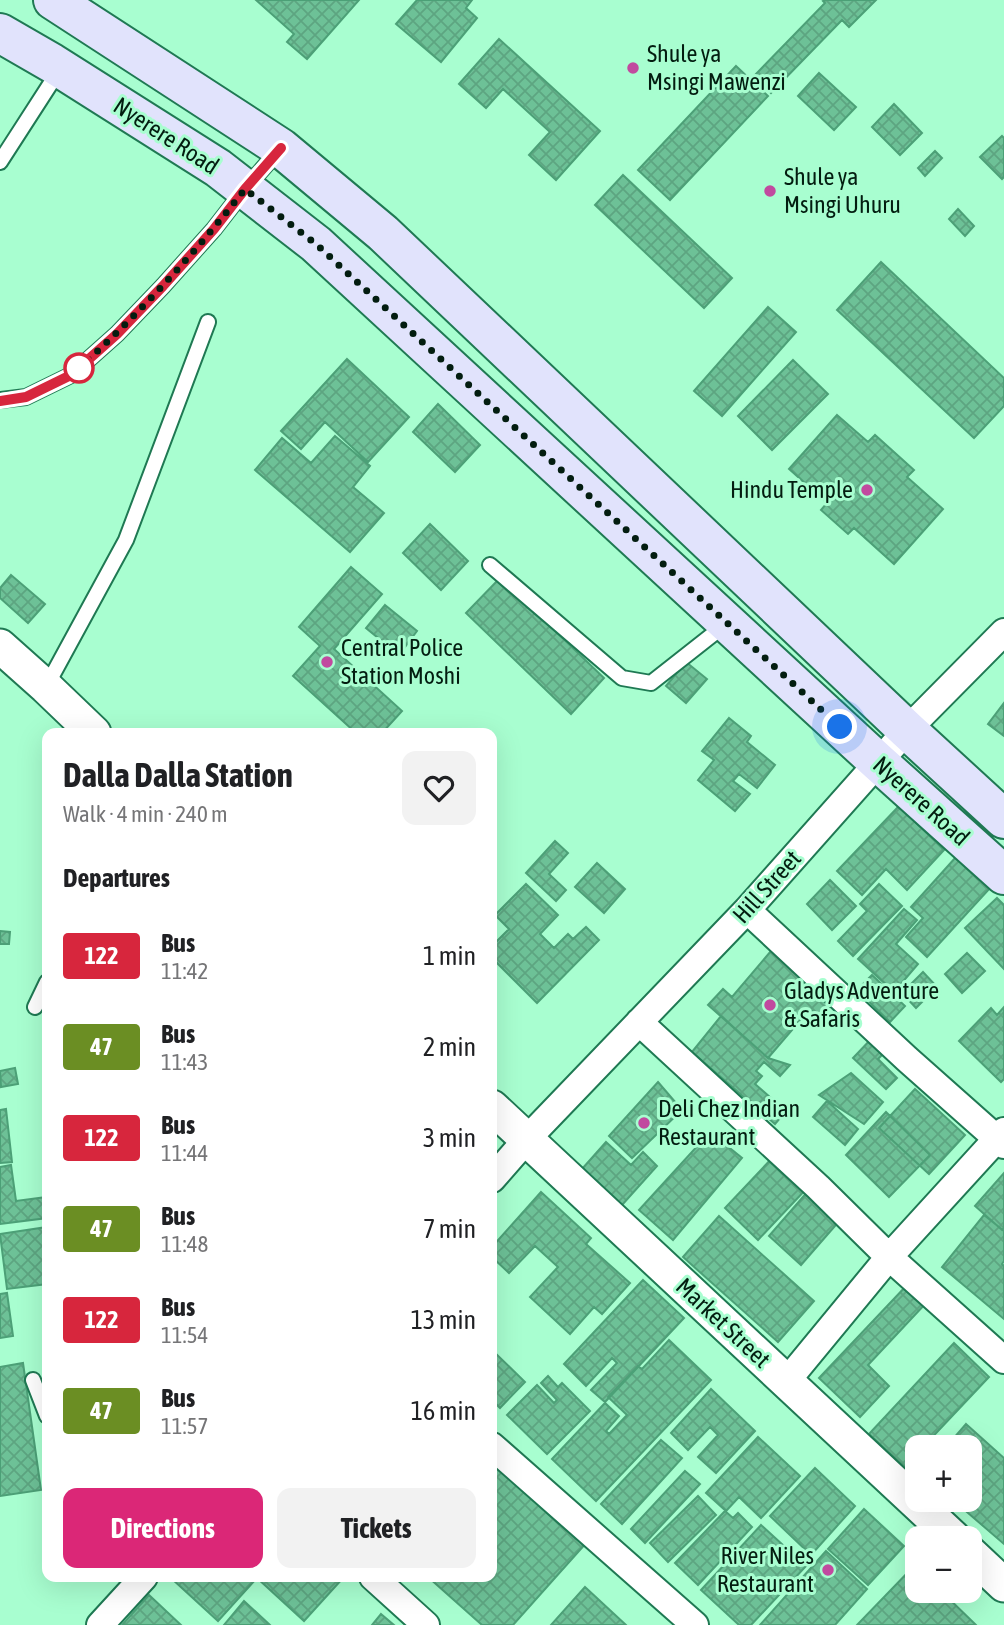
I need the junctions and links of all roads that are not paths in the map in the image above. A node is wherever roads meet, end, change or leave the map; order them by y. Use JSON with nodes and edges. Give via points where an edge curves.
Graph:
{"nodes":[{"id":1,"x":53,"y":0,"type":"edge"},
{"id":2,"x":0,"y":33,"type":"edge"},
{"id":3,"x":61,"y":69,"type":"junction"},
{"id":4,"x":281,"y":148,"type":"junction"},
{"id":5,"x":0,"y":162,"type":"edge"},
{"id":6,"x":245,"y":189,"type":"junction"},
{"id":7,"x":208,"y":322,"type":"dead end"},
{"id":8,"x":0,"y":401,"type":"edge"},
{"id":9,"x":490,"y":565,"type":"dead end"},
{"id":10,"x":727,"y":623,"type":"junction"},
{"id":11,"x":1004,"y":632,"type":"edge"},
{"id":12,"x":7,"y":661,"type":"edge"},
{"id":13,"x":46,"y":687,"type":"junction"},
{"id":14,"x":88,"y":728,"type":"edge"},
{"id":15,"x":907,"y":730,"type":"junction"},
{"id":16,"x":878,"y":762,"type":"junction"},
{"id":17,"x":1004,"y":819,"type":"edge"},
{"id":18,"x":1004,"y":875,"type":"edge"},
{"id":19,"x":747,"y":910,"type":"junction"},
{"id":20,"x":42,"y":992,"type":"edge"},
{"id":21,"x":35,"y":1007,"type":"dead end"},
{"id":22,"x":639,"y":1022,"type":"junction"},
{"id":23,"x":497,"y":1112,"type":"edge"},
{"id":24,"x":1002,"y":1138,"type":"edge"},
{"id":25,"x":527,"y":1139,"type":"junction"},
{"id":26,"x":497,"y":1173,"type":"edge"},
{"id":27,"x":889,"y":1258,"type":"junction"},
{"id":28,"x":1004,"y":1360,"type":"edge"},
{"id":29,"x":33,"y":1380,"type":"dead end"},
{"id":30,"x":786,"y":1382,"type":"junction"},
{"id":31,"x":42,"y":1403,"type":"edge"},
{"id":32,"x":497,"y":1450,"type":"edge"},
{"id":33,"x":941,"y":1526,"type":"edge"},
{"id":34,"x":982,"y":1564,"type":"edge"},
{"id":35,"x":136,"y":1582,"type":"edge"},
{"id":36,"x":379,"y":1582,"type":"edge"},
{"id":37,"x":1004,"y":1585,"type":"edge"},
{"id":38,"x":100,"y":1625,"type":"edge"},
{"id":39,"x":426,"y":1625,"type":"edge"},
{"id":40,"x":695,"y":1625,"type":"edge"}],
"edges":[{"from":1,"to":4,"type":"main road","name":"Nyerere Road"},
{"from":2,"to":3,"type":"main road","name":"Nyerere Road"},
{"from":3,"to":5,"type":"lane"},
{"from":3,"to":6,"type":"main road","name":"Nyerere Road"},
{"from":4,"to":6,"type":"lane"},
{"from":4,"to":15,"type":"main road","name":"Nyerere Road","via":[[383,233]]},
{"from":6,"to":8,"type":"lane","via":[[163,286],[71,375],[26,397]]},
{"from":6,"to":10,"type":"main road","name":"Nyerere Road","via":[[316,244]]},
{"from":7,"to":13,"type":"lane","via":[[126,540]]},
{"from":9,"to":10,"type":"lane","via":[[622,678],[651,683]]},
{"from":10,"to":16,"type":"main road","name":"Nyerere Road"},
{"from":11,"to":15,"type":"street","name":"Hill Street"},
{"from":12,"to":13,"type":"street"},
{"from":13,"to":14,"type":"street"},
{"from":15,"to":16,"type":"street","name":"Hill Street"},
{"from":15,"to":17,"type":"main road","name":"Nyerere Road"},
{"from":16,"to":18,"type":"main road","name":"Nyerere Road"},
{"from":16,"to":19,"type":"street","name":"Hill Street"},
{"from":19,"to":22,"type":"street","name":"Hill Street"},
{"from":19,"to":24,"type":"street","via":[[907,1059]]},
{"from":20,"to":21,"type":"lane"},
{"from":22,"to":25,"type":"street","name":"Hill Street"},
{"from":22,"to":27,"type":"street","via":[[818,1186]]},
{"from":23,"to":25,"type":"street","name":"Market Street"},
{"from":24,"to":27,"type":"street"},
{"from":25,"to":26,"type":"street","name":"Hill Street"},
{"from":25,"to":30,"type":"street","name":"Market Street"},
{"from":27,"to":28,"type":"street"},
{"from":27,"to":30,"type":"street"},
{"from":29,"to":31,"type":"lane"},
{"from":30,"to":33,"type":"street","name":"Market Street"},
{"from":32,"to":40,"type":"street"},
{"from":34,"to":37,"type":"street"},
{"from":35,"to":38,"type":"street"},
{"from":36,"to":39,"type":"street"}]}
